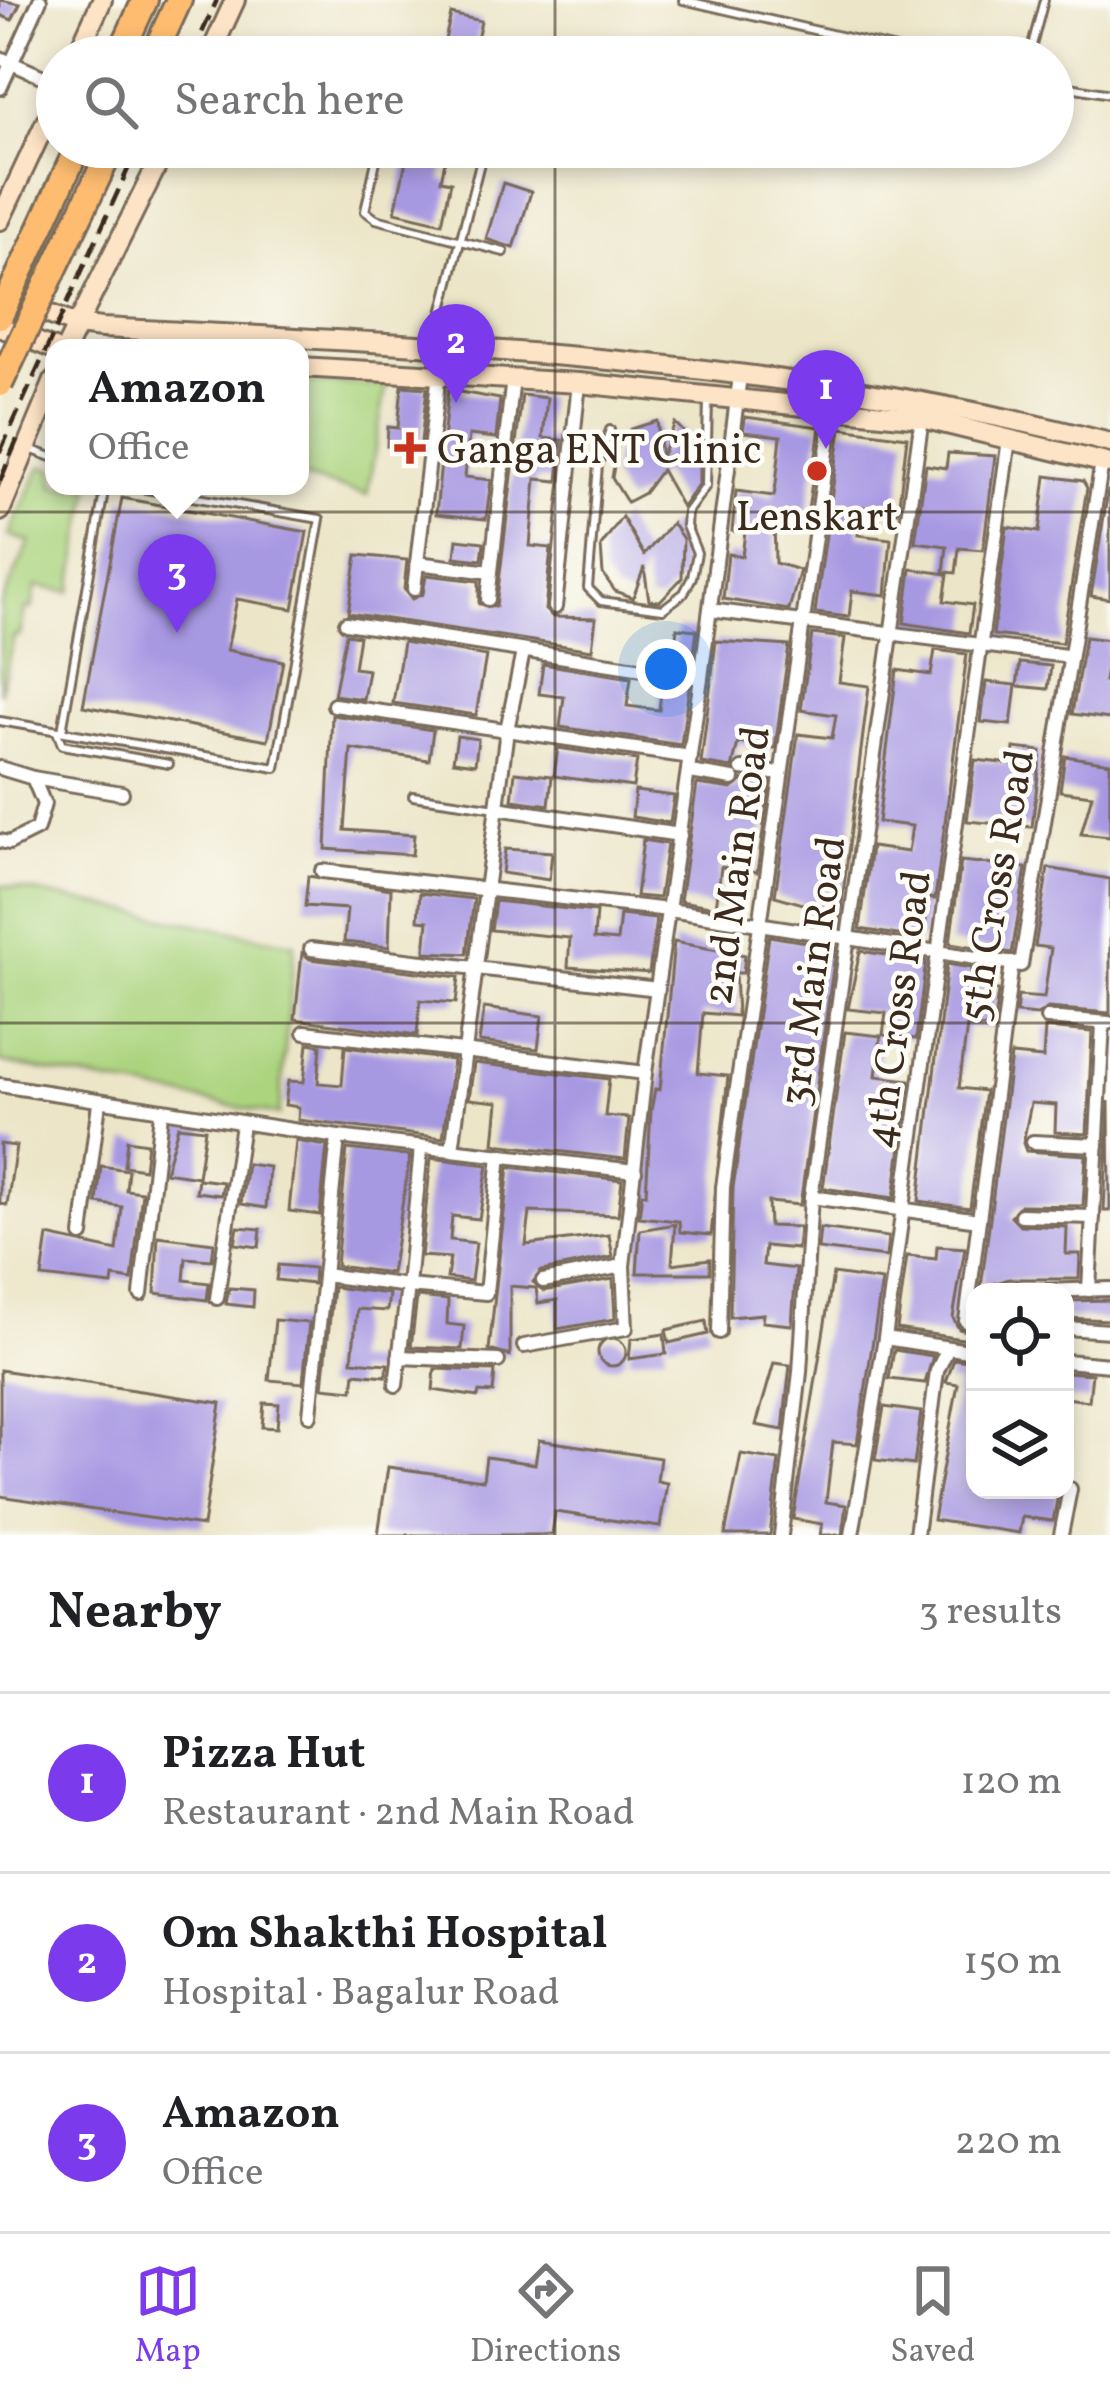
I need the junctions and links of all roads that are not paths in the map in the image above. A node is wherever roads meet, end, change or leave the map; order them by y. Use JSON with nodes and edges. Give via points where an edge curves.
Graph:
{"nodes":[{"id":1,"x":40,"y":0,"type":"edge"},
{"id":2,"x":146,"y":0,"type":"edge"},
{"id":3,"x":179,"y":0,"type":"edge"},
{"id":4,"x":236,"y":0,"type":"edge"},
{"id":5,"x":683,"y":0,"type":"edge"},
{"id":6,"x":1044,"y":0,"type":"edge"},
{"id":7,"x":95,"y":2,"type":"edge"},
{"id":8,"x":83,"y":36,"type":"edge"},
{"id":9,"x":129,"y":36,"type":"edge"},
{"id":10,"x":163,"y":36,"type":"edge"},
{"id":11,"x":219,"y":36,"type":"edge"},
{"id":12,"x":840,"y":36,"type":"edge"},
{"id":13,"x":1035,"y":36,"type":"edge"},
{"id":14,"x":6,"y":61,"type":"edge"},
{"id":15,"x":36,"y":74,"type":"edge"},
{"id":16,"x":1074,"y":87,"type":"edge"},
{"id":17,"x":0,"y":88,"type":"edge"},
{"id":18,"x":1110,"y":94,"type":"edge"},
{"id":19,"x":36,"y":136,"type":"edge"},
{"id":20,"x":68,"y":168,"type":"edge"},
{"id":21,"x":102,"y":168,"type":"edge"},
{"id":22,"x":155,"y":168,"type":"edge"},
{"id":23,"x":374,"y":168,"type":"edge"},
{"id":24,"x":479,"y":168,"type":"edge"},
{"id":25,"x":6,"y":191,"type":"edge"},
{"id":26,"x":0,"y":220,"type":"edge"},
{"id":27,"x":460,"y":241,"type":"junction"},
{"id":28,"x":504,"y":252,"type":"dead end"},
{"id":29,"x":0,"y":295,"type":"edge"},
{"id":30,"x":0,"y":316,"type":"edge"},
{"id":31,"x":76,"y":325,"type":"junction"},
{"id":32,"x":0,"y":327,"type":"edge"},
{"id":33,"x":70,"y":339,"type":"edge"},
{"id":34,"x":45,"y":345,"type":"edge"},
{"id":35,"x":434,"y":345,"type":"junction"},
{"id":36,"x":309,"y":368,"type":"edge"},
{"id":37,"x":439,"y":373,"type":"junction"},
{"id":38,"x":740,"y":376,"type":"junction"},
{"id":39,"x":513,"y":378,"type":"junction"},
{"id":40,"x":579,"y":383,"type":"junction"},
{"id":41,"x":0,"y":385,"type":"edge"},
{"id":42,"x":708,"y":397,"type":"junction"},
{"id":43,"x":737,"y":400,"type":"junction"},
{"id":44,"x":45,"y":406,"type":"edge"},
{"id":45,"x":833,"y":409,"type":"junction"},
{"id":46,"x":922,"y":418,"type":"junction"},
{"id":47,"x":610,"y":430,"type":"dead end"},
{"id":48,"x":1009,"y":440,"type":"junction"},
{"id":49,"x":30,"y":449,"type":"junction"},
{"id":50,"x":45,"y":455,"type":"edge"},
{"id":51,"x":1107,"y":456,"type":"edge"},
{"id":52,"x":103,"y":495,"type":"edge"},
{"id":53,"x":180,"y":495,"type":"edge"},
{"id":54,"x":0,"y":511,"type":"edge"},
{"id":55,"x":417,"y":563,"type":"junction"},
{"id":56,"x":490,"y":572,"type":"junction"},
{"id":57,"x":414,"y":589,"type":"dead end"},
{"id":58,"x":488,"y":599,"type":"dead end"},
{"id":59,"x":555,"y":608,"type":"dead end"},
{"id":60,"x":710,"y":610,"type":"junction"},
{"id":61,"x":801,"y":622,"type":"junction"},
{"id":62,"x":346,"y":623,"type":"dead end"},
{"id":63,"x":890,"y":633,"type":"junction"},
{"id":64,"x":980,"y":645,"type":"junction"},
{"id":65,"x":523,"y":652,"type":"junction"},
{"id":66,"x":1066,"y":656,"type":"junction"},
{"id":67,"x":701,"y":678,"type":"junction"},
{"id":68,"x":334,"y":705,"type":"dead end"},
{"id":69,"x":0,"y":721,"type":"edge"},
{"id":70,"x":508,"y":730,"type":"junction"},
{"id":71,"x":59,"y":731,"type":"junction"},
{"id":72,"x":169,"y":764,"type":"dead end"},
{"id":73,"x":691,"y":764,"type":"junction"},
{"id":74,"x":0,"y":768,"type":"edge"},
{"id":75,"x":781,"y":774,"type":"junction"},
{"id":76,"x":34,"y":778,"type":"junction"},
{"id":77,"x":122,"y":793,"type":"dead end"},
{"id":78,"x":413,"y":796,"type":"dead end"},
{"id":79,"x":496,"y":808,"type":"junction"},
{"id":80,"x":680,"y":835,"type":"junction"},
{"id":81,"x":0,"y":841,"type":"edge"},
{"id":82,"x":322,"y":871,"type":"dead end"},
{"id":83,"x":490,"y":886,"type":"junction"},
{"id":84,"x":669,"y":910,"type":"junction"},
{"id":85,"x":760,"y":924,"type":"junction"},
{"id":86,"x":850,"y":937,"type":"junction"},
{"id":87,"x":311,"y":950,"type":"dead end"},
{"id":88,"x":937,"y":950,"type":"junction"},
{"id":89,"x":1012,"y":963,"type":"junction"},
{"id":90,"x":479,"y":970,"type":"junction"},
{"id":91,"x":658,"y":989,"type":"junction"},
{"id":92,"x":1047,"y":1018,"type":"dead end"},
{"id":93,"x":1107,"y":1023,"type":"edge"},
{"id":94,"x":305,"y":1032,"type":"dead end"},
{"id":95,"x":467,"y":1051,"type":"junction"},
{"id":96,"x":645,"y":1073,"type":"junction"},
{"id":97,"x":0,"y":1085,"type":"edge"},
{"id":98,"x":99,"y":1103,"type":"junction"},
{"id":99,"x":161,"y":1113,"type":"junction"},
{"id":100,"x":242,"y":1124,"type":"junction"},
{"id":101,"x":338,"y":1137,"type":"junction"},
{"id":102,"x":1033,"y":1142,"type":"dead end"},
{"id":103,"x":1097,"y":1145,"type":"junction"},
{"id":104,"x":422,"y":1148,"type":"junction"},
{"id":105,"x":452,"y":1150,"type":"junction"},
{"id":106,"x":500,"y":1155,"type":"junction"},
{"id":107,"x":634,"y":1171,"type":"junction"},
{"id":108,"x":812,"y":1197,"type":"junction"},
{"id":109,"x":903,"y":1212,"type":"junction"},
{"id":110,"x":1021,"y":1215,"type":"dead end"},
{"id":111,"x":1093,"y":1217,"type":"junction"},
{"id":112,"x":979,"y":1220,"type":"junction"},
{"id":113,"x":82,"y":1235,"type":"dead end"},
{"id":114,"x":623,"y":1266,"type":"junction"},
{"id":115,"x":323,"y":1275,"type":"junction"},
{"id":116,"x":543,"y":1281,"type":"dead end"},
{"id":117,"x":973,"y":1283,"type":"edge"},
{"id":118,"x":408,"y":1286,"type":"junction"},
{"id":119,"x":1110,"y":1289,"type":"edge"},
{"id":120,"x":1074,"y":1290,"type":"edge"},
{"id":121,"x":1089,"y":1290,"type":"junction"},
{"id":122,"x":141,"y":1294,"type":"dead end"},
{"id":123,"x":217,"y":1298,"type":"dead end"},
{"id":124,"x":1074,"y":1329,"type":"edge"},
{"id":125,"x":1110,"y":1331,"type":"edge"},
{"id":126,"x":719,"y":1332,"type":"dead end"},
{"id":127,"x":885,"y":1338,"type":"junction"},
{"id":128,"x":524,"y":1346,"type":"dead end"},
{"id":129,"x":947,"y":1350,"type":"junction"},
{"id":130,"x":966,"y":1351,"type":"edge"},
{"id":131,"x":399,"y":1357,"type":"junction"},
{"id":132,"x":498,"y":1361,"type":"dead end"},
{"id":133,"x":1074,"y":1362,"type":"edge"},
{"id":134,"x":1110,"y":1365,"type":"edge"},
{"id":135,"x":396,"y":1384,"type":"dead end"},
{"id":136,"x":310,"y":1415,"type":"dead end"},
{"id":137,"x":1068,"y":1499,"type":"edge"},
{"id":138,"x":781,"y":1535,"type":"edge"},
{"id":139,"x":852,"y":1535,"type":"edge"},
{"id":140,"x":916,"y":1535,"type":"edge"},
{"id":141,"x":1061,"y":1535,"type":"edge"}],
"edges":[{"from":1,"to":14,"type":"street"},
{"from":2,"to":9,"type":"highway"},
{"from":3,"to":10,"type":"highway"},
{"from":4,"to":11,"type":"main road"},
{"from":5,"to":12,"type":"lane"},
{"from":6,"to":13,"type":"lane"},
{"from":7,"to":8,"type":"main road"},
{"from":14,"to":15,"type":"street"},
{"from":14,"to":17,"type":"street"},
{"from":16,"to":18,"type":"lane"},
{"from":19,"to":25,"type":"main road"},
{"from":20,"to":30,"type":"highway","bridge":true},
{"from":21,"to":41,"type":"highway","bridge":true},
{"from":22,"to":31,"type":"main road"},
{"from":23,"to":27,"type":"lane","via":[[365,211]]},
{"from":24,"to":27,"type":"lane"},
{"from":25,"to":26,"type":"main road"},
{"from":27,"to":28,"type":"lane"},
{"from":27,"to":35,"type":"lane"},
{"from":29,"to":31,"type":"main road"},
{"from":31,"to":33,"type":"main road"},
{"from":31,"to":35,"type":"main road"},
{"from":32,"to":34,"type":"main road"},
{"from":35,"to":38,"type":"main road"},
{"from":36,"to":37,"type":"main road"},
{"from":37,"to":39,"type":"main road"},
{"from":37,"to":55,"type":"street"},
{"from":38,"to":43,"type":"street"},
{"from":38,"to":51,"type":"main road","via":[[971,407]]},
{"from":39,"to":40,"type":"main road"},
{"from":39,"to":56,"type":"street"},
{"from":40,"to":42,"type":"main road"},
{"from":40,"to":59,"type":"street"},
{"from":42,"to":43,"type":"main road"},
{"from":42,"to":47,"type":"lane","via":[[706,485],[687,512],[697,553],[692,577],[663,609],[601,601],[588,588],[598,465]]},
{"from":43,"to":45,"type":"main road"},
{"from":43,"to":60,"type":"street"},
{"from":44,"to":49,"type":"main road"},
{"from":45,"to":46,"type":"main road"},
{"from":45,"to":61,"type":"street","name":"2nd Main Road"},
{"from":46,"to":48,"type":"main road"},
{"from":46,"to":63,"type":"street","name":"3rd Main Road"},
{"from":48,"to":51,"type":"main road"},
{"from":48,"to":64,"type":"street","name":"4th Cross Road"},
{"from":49,"to":50,"type":"lane"},
{"from":49,"to":54,"type":"main road"},
{"from":51,"to":66,"type":"street","name":"5th Cross Road"},
{"from":52,"to":71,"type":"lane"},
{"from":53,"to":71,"type":"lane","via":[[320,519],[276,768]]},
{"from":55,"to":56,"type":"street"},
{"from":55,"to":57,"type":"street"},
{"from":56,"to":58,"type":"street"},
{"from":60,"to":61,"type":"street"},
{"from":60,"to":67,"type":"street"},
{"from":61,"to":63,"type":"street"},
{"from":61,"to":75,"type":"street","name":"2nd Main Road"},
{"from":62,"to":65,"type":"street"},
{"from":63,"to":64,"type":"street"},
{"from":63,"to":86,"type":"street","name":"3rd Main Road"},
{"from":64,"to":66,"type":"street"},
{"from":64,"to":88,"type":"street","name":"4th Cross Road"},
{"from":65,"to":67,"type":"street"},
{"from":65,"to":70,"type":"street"},
{"from":66,"to":89,"type":"street","name":"5th Cross Road","via":[[1021,965]]},
{"from":67,"to":73,"type":"street"},
{"from":68,"to":70,"type":"street"},
{"from":69,"to":71,"type":"lane"},
{"from":70,"to":73,"type":"street"},
{"from":70,"to":79,"type":"street"},
{"from":71,"to":72,"type":"lane","via":[[62,745]]},
{"from":73,"to":75,"type":"street"},
{"from":73,"to":80,"type":"street"},
{"from":74,"to":76,"type":"street"},
{"from":75,"to":85,"type":"street","name":"2nd Main Road"},
{"from":76,"to":77,"type":"street"},
{"from":76,"to":81,"type":"street","via":[[44,804],[38,829]]},
{"from":78,"to":79,"type":"lane"},
{"from":79,"to":80,"type":"street"},
{"from":79,"to":83,"type":"street"},
{"from":80,"to":84,"type":"street"},
{"from":82,"to":83,"type":"street"},
{"from":83,"to":84,"type":"street"},
{"from":83,"to":90,"type":"street"},
{"from":84,"to":85,"type":"street"},
{"from":84,"to":91,"type":"street"},
{"from":85,"to":86,"type":"street"},
{"from":85,"to":126,"type":"street","name":"2nd Main Road","via":[[723,1187]]},
{"from":86,"to":88,"type":"street"},
{"from":86,"to":108,"type":"street","name":"3rd Main Road"},
{"from":87,"to":90,"type":"street"},
{"from":88,"to":89,"type":"street"},
{"from":88,"to":109,"type":"street","name":"4th Cross Road"},
{"from":89,"to":112,"type":"street","name":"5th Cross Road"},
{"from":90,"to":91,"type":"street"},
{"from":90,"to":95,"type":"street"},
{"from":91,"to":96,"type":"street"},
{"from":92,"to":93,"type":"street"},
{"from":93,"to":103,"type":"street"},
{"from":94,"to":95,"type":"street"},
{"from":95,"to":96,"type":"street"},
{"from":95,"to":105,"type":"street"},
{"from":96,"to":107,"type":"street"},
{"from":97,"to":98,"type":"street"},
{"from":98,"to":99,"type":"street"},
{"from":98,"to":113,"type":"street"},
{"from":99,"to":100,"type":"street"},
{"from":99,"to":122,"type":"street"},
{"from":100,"to":101,"type":"street"},
{"from":100,"to":123,"type":"street"},
{"from":101,"to":104,"type":"street"},
{"from":101,"to":115,"type":"street"},
{"from":102,"to":103,"type":"street"},
{"from":103,"to":111,"type":"street"},
{"from":104,"to":105,"type":"street"},
{"from":104,"to":118,"type":"street"},
{"from":105,"to":106,"type":"street"},
{"from":106,"to":107,"type":"street"},
{"from":106,"to":118,"type":"street","via":[[485,1293]]},
{"from":107,"to":114,"type":"street"},
{"from":108,"to":109,"type":"street"},
{"from":108,"to":138,"type":"street","name":"3rd Main Road"},
{"from":109,"to":112,"type":"street"},
{"from":109,"to":127,"type":"street","name":"4th Cross Road"},
{"from":110,"to":111,"type":"street"},
{"from":111,"to":121,"type":"street"},
{"from":112,"to":117,"type":"street","name":"5th Cross Road"},
{"from":114,"to":116,"type":"street"},
{"from":114,"to":128,"type":"street","via":[[626,1328]]},
{"from":115,"to":118,"type":"street"},
{"from":115,"to":136,"type":"street"},
{"from":118,"to":131,"type":"street"},
{"from":119,"to":121,"type":"street"},
{"from":120,"to":121,"type":"street"},
{"from":124,"to":125,"type":"street"},
{"from":127,"to":129,"type":"street"},
{"from":127,"to":139,"type":"street","name":"4th Cross Road"},
{"from":129,"to":130,"type":"street"},
{"from":129,"to":140,"type":"street","via":[[937,1371]]},
{"from":131,"to":132,"type":"street"},
{"from":131,"to":135,"type":"street"},
{"from":133,"to":134,"type":"street"},
{"from":137,"to":141,"type":"street"}]}
